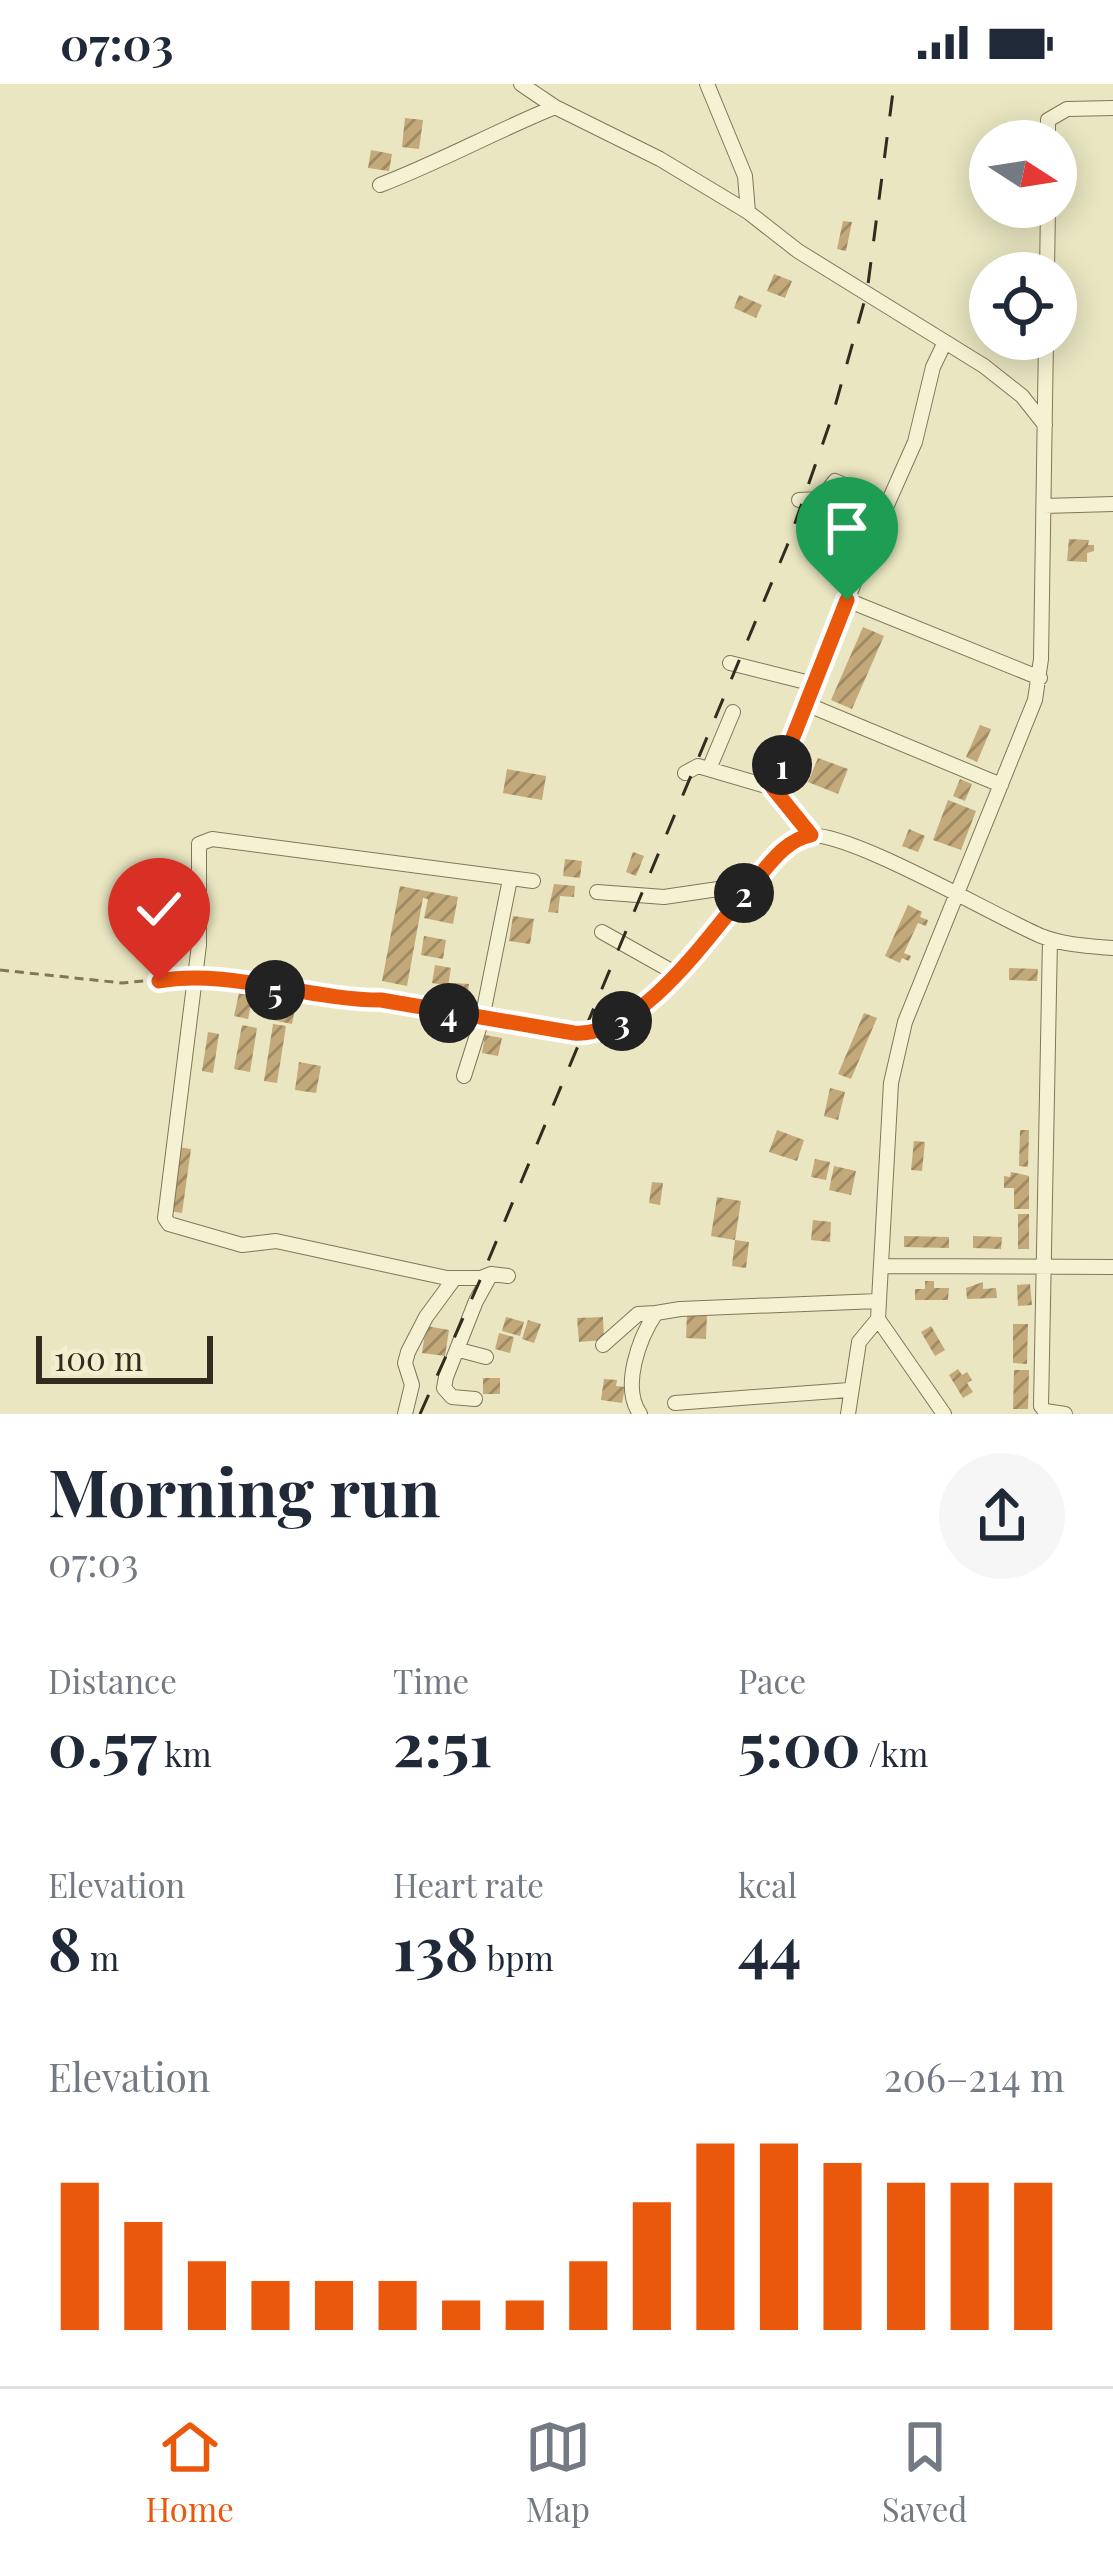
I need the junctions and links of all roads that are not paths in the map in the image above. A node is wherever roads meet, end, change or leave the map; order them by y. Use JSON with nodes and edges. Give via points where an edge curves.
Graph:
{"nodes":[{"id":1,"x":521,"y":84,"type":"edge"},
{"id":2,"x":707,"y":84,"type":"edge"},
{"id":3,"x":555,"y":107,"type":"junction"},
{"id":4,"x":1113,"y":109,"type":"edge"},
{"id":5,"x":1048,"y":120,"type":"edge"},
{"id":6,"x":380,"y":185,"type":"dead end"},
{"id":7,"x":748,"y":212,"type":"junction"},
{"id":8,"x":945,"y":341,"type":"junction"},
{"id":9,"x":1046,"y":360,"type":"edge"},
{"id":10,"x":1045,"y":425,"type":"junction"},
{"id":11,"x":799,"y":500,"type":"dead end"},
{"id":12,"x":886,"y":503,"type":"junction"},
{"id":13,"x":1113,"y":504,"type":"edge"},
{"id":14,"x":1045,"y":506,"type":"junction"},
{"id":15,"x":847,"y":600,"type":"junction"},
{"id":16,"x":730,"y":663,"type":"dead end"},
{"id":17,"x":1040,"y":678,"type":"junction"},
{"id":18,"x":814,"y":684,"type":"junction"},
{"id":19,"x":806,"y":704,"type":"junction"},
{"id":20,"x":733,"y":712,"type":"dead end"},
{"id":21,"x":709,"y":769,"type":"junction"},
{"id":22,"x":685,"y":773,"type":"dead end"},
{"id":23,"x":1001,"y":785,"type":"junction"},
{"id":24,"x":773,"y":788,"type":"junction"},
{"id":25,"x":811,"y":835,"type":"junction"},
{"id":26,"x":510,"y":879,"type":"junction"},
{"id":27,"x":533,"y":881,"type":"dead end"},
{"id":28,"x":752,"y":884,"type":"junction"},
{"id":29,"x":598,"y":892,"type":"dead end"},
{"id":30,"x":955,"y":896,"type":"junction"},
{"id":31,"x":602,"y":932,"type":"dead end"},
{"id":32,"x":1050,"y":939,"type":"junction"},
{"id":33,"x":1113,"y":948,"type":"edge"},
{"id":34,"x":675,"y":974,"type":"junction"},
{"id":35,"x":195,"y":976,"type":"junction"},
{"id":36,"x":482,"y":1019,"type":"junction"},
{"id":37,"x":464,"y":1076,"type":"dead end"},
{"id":38,"x":883,"y":1266,"type":"junction"},
{"id":39,"x":1045,"y":1266,"type":"junction"},
{"id":40,"x":1113,"y":1268,"type":"edge"},
{"id":41,"x":491,"y":1274,"type":"junction"},
{"id":42,"x":508,"y":1276,"type":"dead end"},
{"id":43,"x":454,"y":1279,"type":"junction"},
{"id":44,"x":878,"y":1301,"type":"junction"},
{"id":45,"x":656,"y":1313,"type":"junction"},
{"id":46,"x":878,"y":1318,"type":"junction"},
{"id":47,"x":603,"y":1345,"type":"dead end"},
{"id":48,"x":458,"y":1350,"type":"junction"},
{"id":49,"x":486,"y":1357,"type":"dead end"},
{"id":50,"x":849,"y":1390,"type":"junction"},
{"id":51,"x":773,"y":1396,"type":"junction"},
{"id":52,"x":475,"y":1399,"type":"dead end"},
{"id":53,"x":675,"y":1403,"type":"dead end"},
{"id":54,"x":697,"y":1408,"type":"edge"},
{"id":55,"x":405,"y":1414,"type":"edge"},
{"id":56,"x":640,"y":1414,"type":"edge"},
{"id":57,"x":773,"y":1414,"type":"edge"},
{"id":58,"x":848,"y":1414,"type":"edge"},
{"id":59,"x":944,"y":1414,"type":"edge"},
{"id":60,"x":1065,"y":1414,"type":"edge"}],
"edges":[{"from":1,"to":3,"type":"street"},
{"from":2,"to":7,"type":"street","via":[[745,176]]},
{"from":3,"to":6,"type":"street"},
{"from":3,"to":7,"type":"street"},
{"from":4,"to":5,"type":"street","via":[[1058,111]]},
{"from":7,"to":8,"type":"street"},
{"from":8,"to":10,"type":"street","via":[[1022,396]]},
{"from":8,"to":12,"type":"street","via":[[920,429]]},
{"from":9,"to":10,"type":"street"},
{"from":10,"to":14,"type":"street"},
{"from":11,"to":12,"type":"street","via":[[821,499],[835,481]]},
{"from":12,"to":15,"type":"street"},
{"from":13,"to":14,"type":"street"},
{"from":14,"to":17,"type":"street"},
{"from":15,"to":17,"type":"street"},
{"from":15,"to":18,"type":"street"},
{"from":16,"to":18,"type":"street"},
{"from":17,"to":23,"type":"street"},
{"from":18,"to":19,"type":"street"},
{"from":19,"to":23,"type":"street"},
{"from":19,"to":24,"type":"street"},
{"from":20,"to":21,"type":"street"},
{"from":21,"to":22,"type":"street"},
{"from":21,"to":24,"type":"street"},
{"from":23,"to":30,"type":"street"},
{"from":24,"to":25,"type":"street"},
{"from":25,"to":28,"type":"street","via":[[785,847]]},
{"from":25,"to":30,"type":"street","via":[[871,853]]},
{"from":26,"to":27,"type":"street"},
{"from":26,"to":35,"type":"street","via":[[203,839]]},
{"from":26,"to":36,"type":"street"},
{"from":28,"to":29,"type":"street","via":[[664,897]]},
{"from":28,"to":34,"type":"street"},
{"from":30,"to":32,"type":"street"},
{"from":30,"to":38,"type":"street","via":[[896,1052]]},
{"from":31,"to":34,"type":"street"},
{"from":32,"to":33,"type":"street"},
{"from":32,"to":39,"type":"street"},
{"from":34,"to":36,"type":"street","via":[[624,1020],[593,1032]]},
{"from":35,"to":36,"type":"street"},
{"from":35,"to":43,"type":"street","via":[[164,1213],[170,1224],[242,1245],[276,1240]]},
{"from":36,"to":37,"type":"street"},
{"from":38,"to":39,"type":"street"},
{"from":38,"to":44,"type":"street"},
{"from":39,"to":40,"type":"street"},
{"from":39,"to":60,"type":"street","via":[[1041,1406]]},
{"from":41,"to":42,"type":"street"},
{"from":41,"to":43,"type":"street"},
{"from":41,"to":48,"type":"street"},
{"from":43,"to":55,"type":"street","via":[[408,1352]]},
{"from":44,"to":45,"type":"street"},
{"from":44,"to":46,"type":"street"},
{"from":45,"to":47,"type":"street","via":[[638,1314]]},
{"from":45,"to":56,"type":"street","via":[[643,1332],[632,1385]]},
{"from":46,"to":50,"type":"street","via":[[859,1342]]},
{"from":46,"to":59,"type":"street"},
{"from":48,"to":49,"type":"street"},
{"from":48,"to":52,"type":"street","via":[[444,1388]]},
{"from":50,"to":51,"type":"street"},
{"from":50,"to":58,"type":"street"},
{"from":51,"to":54,"type":"street"},
{"from":51,"to":57,"type":"street"},
{"from":53,"to":54,"type":"street"}]}
